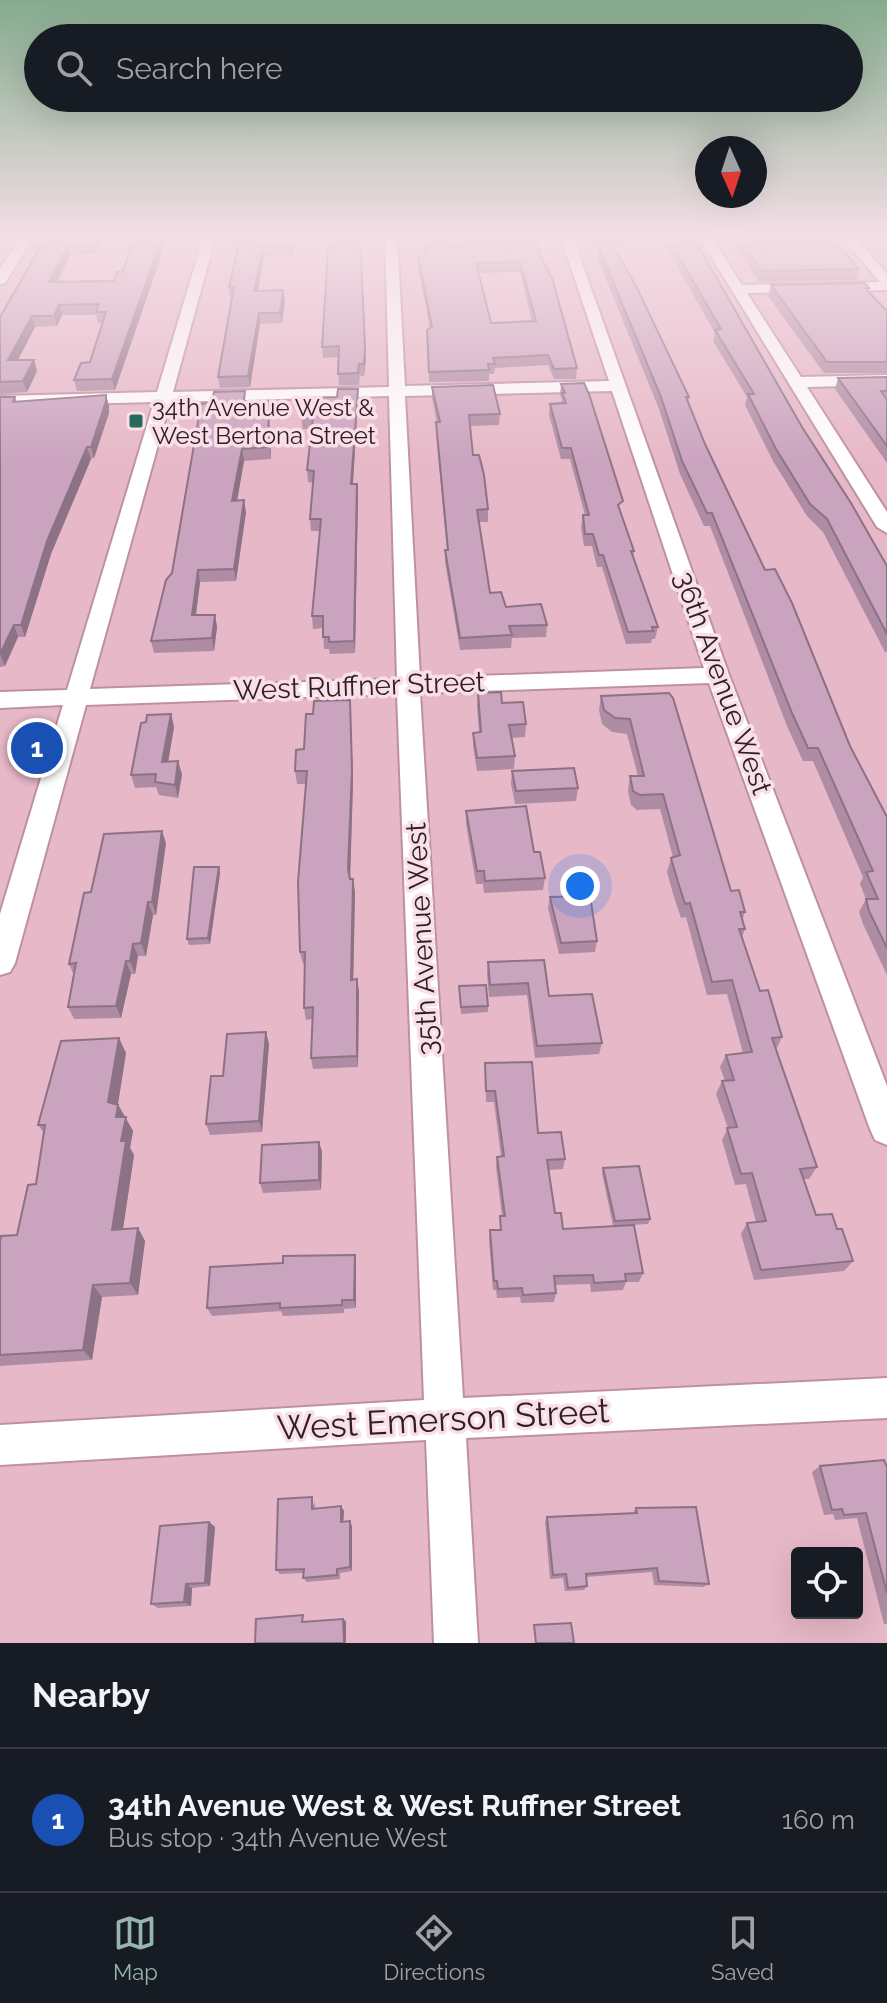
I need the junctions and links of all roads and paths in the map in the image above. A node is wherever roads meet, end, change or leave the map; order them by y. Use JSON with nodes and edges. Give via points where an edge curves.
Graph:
{"nodes":[{"id":1,"x":188,"y":312,"type":"edge"},
{"id":2,"x":394,"y":312,"type":"edge"},
{"id":3,"x":593,"y":312,"type":"edge"},
{"id":4,"x":752,"y":312,"type":"edge"},
{"id":5,"x":887,"y":380,"type":"edge"},
{"id":6,"x":796,"y":382,"type":"junction"},
{"id":7,"x":619,"y":386,"type":"junction"},
{"id":8,"x":398,"y":391,"type":"junction"},
{"id":9,"x":163,"y":397,"type":"junction"},
{"id":10,"x":0,"y":401,"type":"edge"},
{"id":11,"x":887,"y":527,"type":"edge"},
{"id":12,"x":718,"y":675,"type":"junction"},
{"id":13,"x":408,"y":684,"type":"junction"},
{"id":14,"x":78,"y":697,"type":"junction"},
{"id":15,"x":0,"y":700,"type":"edge"},
{"id":16,"x":0,"y":963,"type":"edge"},
{"id":17,"x":887,"y":1129,"type":"edge"},
{"id":18,"x":887,"y":1398,"type":"edge"},
{"id":19,"x":447,"y":1420,"type":"junction"},
{"id":20,"x":0,"y":1445,"type":"edge"},
{"id":21,"x":456,"y":1643,"type":"edge"}],
"edges":[{"from":1,"to":9,"type":"street"},
{"from":2,"to":8,"type":"street","name":"35th Avenue West"},
{"from":3,"to":7,"type":"street","name":"36th Avenue West"},
{"from":4,"to":6,"type":"street"},
{"from":5,"to":6,"type":"street"},
{"from":6,"to":11,"type":"street"},
{"from":7,"to":8,"type":"street"},
{"from":7,"to":12,"type":"street","name":"36th Avenue West"},
{"from":8,"to":9,"type":"street"},
{"from":8,"to":13,"type":"street","name":"35th Avenue West"},
{"from":9,"to":10,"type":"street"},
{"from":9,"to":14,"type":"street"},
{"from":12,"to":13,"type":"street","name":"West Ruffner Street"},
{"from":12,"to":17,"type":"street","name":"36th Avenue West"},
{"from":13,"to":14,"type":"street","name":"West Ruffner Street"},
{"from":13,"to":19,"type":"street","name":"35th Avenue West"},
{"from":14,"to":15,"type":"street","name":"West Ruffner Street"},
{"from":14,"to":16,"type":"street"},
{"from":18,"to":19,"type":"street","name":"West Emerson Street"},
{"from":19,"to":20,"type":"street","name":"West Emerson Street"},
{"from":19,"to":21,"type":"street","name":"35th Avenue West"}]}
